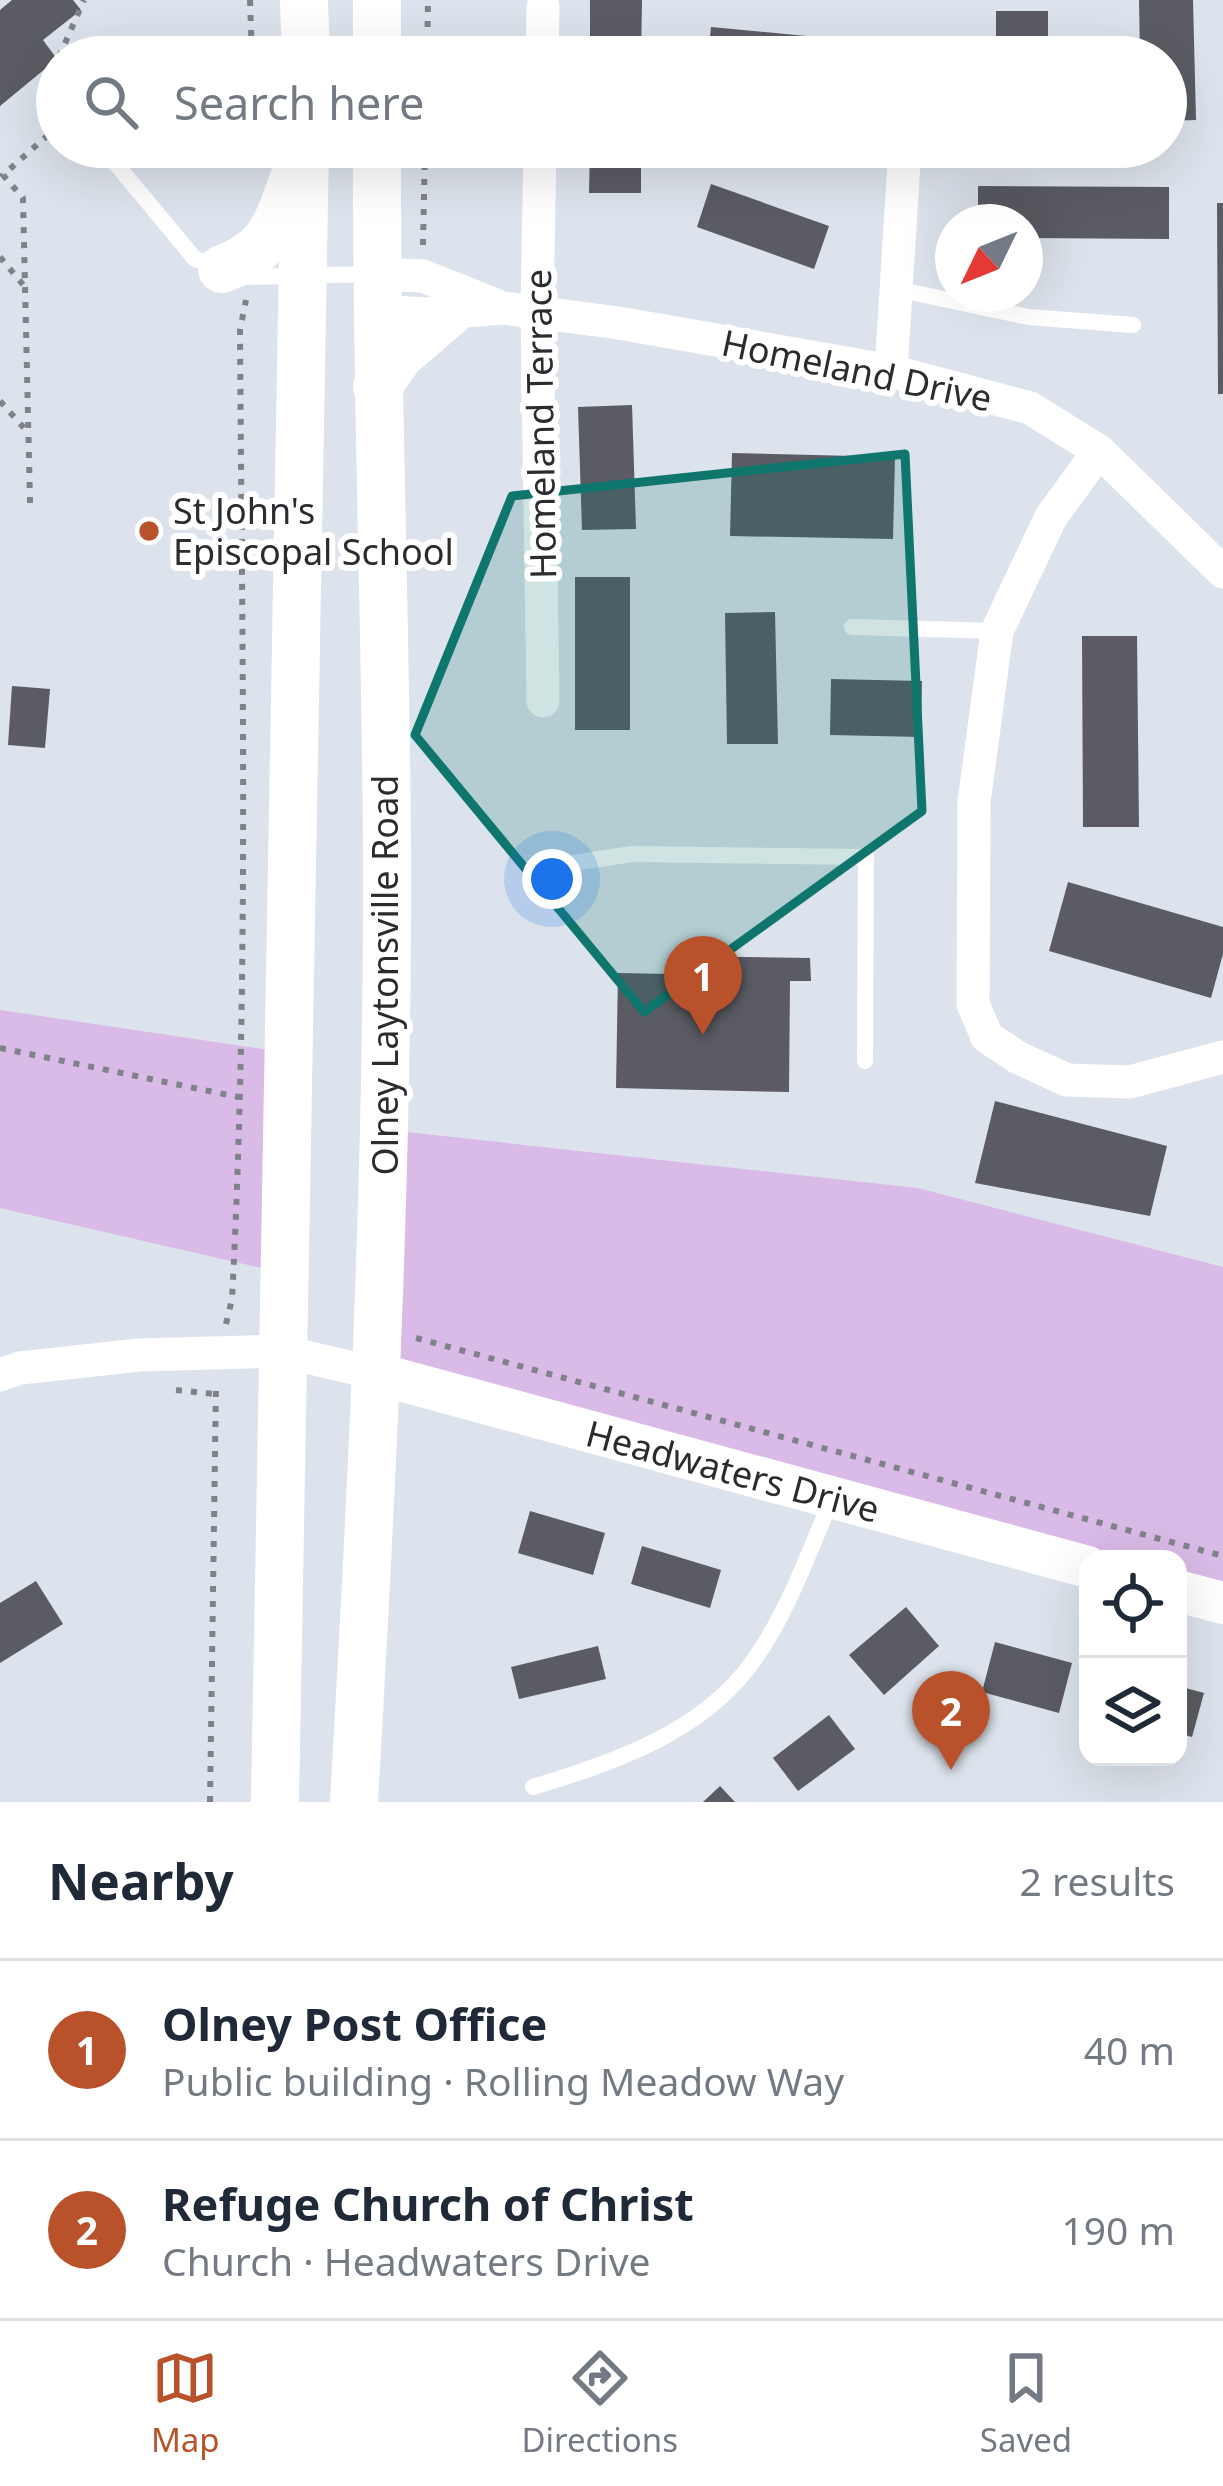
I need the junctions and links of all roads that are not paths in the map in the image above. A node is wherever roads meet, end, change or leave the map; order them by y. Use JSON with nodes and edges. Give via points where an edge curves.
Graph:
{"nodes":[{"id":1,"x":304,"y":0,"type":"edge"},
{"id":2,"x":377,"y":0,"type":"edge"},
{"id":3,"x":543,"y":7,"type":"dead end"},
{"id":4,"x":305,"y":36,"type":"edge"},
{"id":5,"x":377,"y":36,"type":"edge"},
{"id":6,"x":542,"y":36,"type":"edge"},
{"id":7,"x":119,"y":168,"type":"edge"},
{"id":8,"x":297,"y":168,"type":"edge"},
{"id":9,"x":304,"y":168,"type":"edge"},
{"id":10,"x":376,"y":168,"type":"edge"},
{"id":11,"x":537,"y":168,"type":"edge"},
{"id":12,"x":904,"y":168,"type":"edge"},
{"id":13,"x":234,"y":273,"type":"junction"},
{"id":14,"x":301,"y":277,"type":"junction"},
{"id":15,"x":896,"y":289,"type":"junction"},
{"id":16,"x":376,"y":292,"type":"junction"},
{"id":17,"x":520,"y":310,"type":"junction"},
{"id":18,"x":450,"y":312,"type":"junction"},
{"id":19,"x":1133,"y":325,"type":"dead end"},
{"id":20,"x":890,"y":371,"type":"junction"},
{"id":21,"x":377,"y":387,"type":"junction"},
{"id":22,"x":1099,"y":451,"type":"junction"},
{"id":23,"x":1223,"y":572,"type":"edge"},
{"id":24,"x":852,"y":627,"type":"dead end"},
{"id":25,"x":997,"y":631,"type":"junction"},
{"id":26,"x":543,"y":700,"type":"dead end"},
{"id":27,"x":541,"y":868,"type":"dead end"},
{"id":28,"x":1223,"y":1057,"type":"edge"},
{"id":29,"x":865,"y":1061,"type":"dead end"},
{"id":30,"x":281,"y":1352,"type":"junction"},
{"id":31,"x":378,"y":1374,"type":"junction"},
{"id":32,"x":0,"y":1375,"type":"edge"},
{"id":33,"x":832,"y":1498,"type":"junction"},
{"id":34,"x":1079,"y":1565,"type":"edge"},
{"id":35,"x":1187,"y":1594,"type":"edge"},
{"id":36,"x":1223,"y":1604,"type":"edge"},
{"id":37,"x":533,"y":1787,"type":"dead end"},
{"id":38,"x":275,"y":1802,"type":"edge"},
{"id":39,"x":354,"y":1802,"type":"edge"}],
"edges":[{"from":1,"to":4,"type":"main road"},
{"from":2,"to":5,"type":"main road"},
{"from":3,"to":6,"type":"street"},
{"from":7,"to":13,"type":"lane","via":[[195,259]]},
{"from":8,"to":13,"type":"main road","via":[[273,235]]},
{"from":9,"to":14,"type":"main road"},
{"from":10,"to":16,"type":"main road","name":"Olney Laytonsville Road"},
{"from":11,"to":17,"type":"street","name":"Homeland Terrace"},
{"from":12,"to":15,"type":"street"},
{"from":13,"to":14,"type":"lane"},
{"from":14,"to":16,"type":"lane"},
{"from":14,"to":30,"type":"main road"},
{"from":15,"to":19,"type":"lane","via":[[1028,317]]},
{"from":15,"to":20,"type":"street"},
{"from":16,"to":17,"type":"street","name":"Homeland Drive","via":[[423,276]]},
{"from":16,"to":18,"type":"street","name":"Homeland Drive"},
{"from":16,"to":21,"type":"main road","name":"Olney Laytonsville Road"},
{"from":17,"to":18,"type":"street","name":"Homeland Drive"},
{"from":17,"to":20,"type":"street","name":"Homeland Drive"},
{"from":17,"to":26,"type":"street","name":"Homeland Terrace"},
{"from":18,"to":21,"type":"main road"},
{"from":20,"to":22,"type":"street","name":"Homeland Drive","via":[[1030,408]]},
{"from":21,"to":31,"type":"main road","name":"Olney Laytonsville Road","via":[[387,857]]},
{"from":22,"to":23,"type":"street","name":"Homeland Drive"},
{"from":22,"to":25,"type":"street","via":[[1051,517]]},
{"from":24,"to":25,"type":"lane"},
{"from":25,"to":28,"type":"street","via":[[974,802],[973,1004],[987,1037],[1067,1080],[1130,1082]]},
{"from":27,"to":29,"type":"lane","via":[[632,854],[866,857]]},
{"from":30,"to":31,"type":"street"},
{"from":30,"to":32,"type":"street","via":[[139,1354]]},
{"from":30,"to":38,"type":"main road"},
{"from":31,"to":33,"type":"street","name":"Headwaters Drive"},
{"from":31,"to":39,"type":"main road","name":"Olney Laytonsville Road"},
{"from":33,"to":34,"type":"street","name":"Headwaters Drive"},
{"from":33,"to":37,"type":"lane","via":[[787,1602],[740,1679],[658,1739]]},
{"from":35,"to":36,"type":"street"}]}
